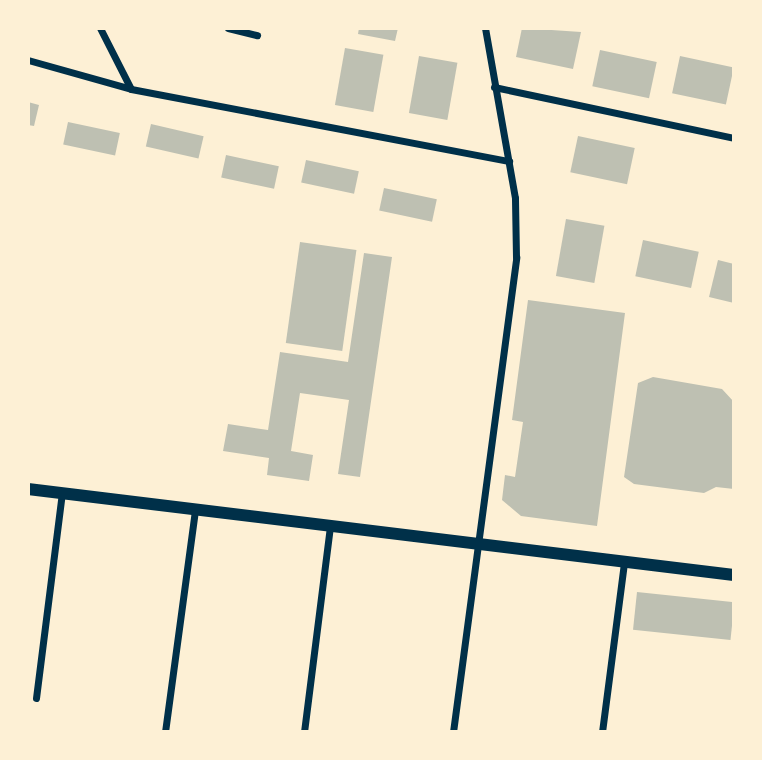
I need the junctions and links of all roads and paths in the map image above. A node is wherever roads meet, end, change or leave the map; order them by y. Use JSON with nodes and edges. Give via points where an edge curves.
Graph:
{"nodes":[{"id":1,"x":100,"y":28,"type":"edge"},
{"id":2,"x":228,"y":28,"type":"edge"},
{"id":3,"x":485,"y":28,"type":"edge"},
{"id":4,"x":257,"y":35,"type":"dead end"},
{"id":5,"x":28,"y":60,"type":"edge"},
{"id":6,"x":495,"y":87,"type":"junction"},
{"id":7,"x":131,"y":89,"type":"junction"},
{"id":8,"x":733,"y":138,"type":"edge"},
{"id":9,"x":509,"y":161,"type":"junction"},
{"id":10,"x":28,"y":489,"type":"edge"},
{"id":11,"x":62,"y":493,"type":"junction"},
{"id":12,"x":195,"y":509,"type":"junction"},
{"id":13,"x":330,"y":526,"type":"junction"},
{"id":14,"x":477,"y":544,"type":"junction"},
{"id":15,"x":624,"y":562,"type":"junction"},
{"id":16,"x":734,"y":575,"type":"edge"},
{"id":17,"x":36,"y":698,"type":"dead end"},
{"id":18,"x":165,"y":732,"type":"edge"},
{"id":19,"x":304,"y":732,"type":"edge"},
{"id":20,"x":453,"y":732,"type":"edge"},
{"id":21,"x":602,"y":732,"type":"edge"}],
"edges":[{"from":1,"to":7,"type":"street"},
{"from":2,"to":4,"type":"street"},
{"from":3,"to":6,"type":"street"},
{"from":5,"to":7,"type":"street"},
{"from":6,"to":8,"type":"street"},
{"from":6,"to":9,"type":"street"},
{"from":7,"to":9,"type":"street"},
{"from":9,"to":14,"type":"street","via":[[516,257]]},
{"from":10,"to":11,"type":"street"},
{"from":11,"to":12,"type":"street"},
{"from":11,"to":17,"type":"street"},
{"from":12,"to":13,"type":"street"},
{"from":12,"to":18,"type":"street"},
{"from":13,"to":14,"type":"street"},
{"from":13,"to":19,"type":"street"},
{"from":14,"to":15,"type":"street"},
{"from":14,"to":20,"type":"street"},
{"from":15,"to":16,"type":"street"},
{"from":15,"to":21,"type":"street"}]}
